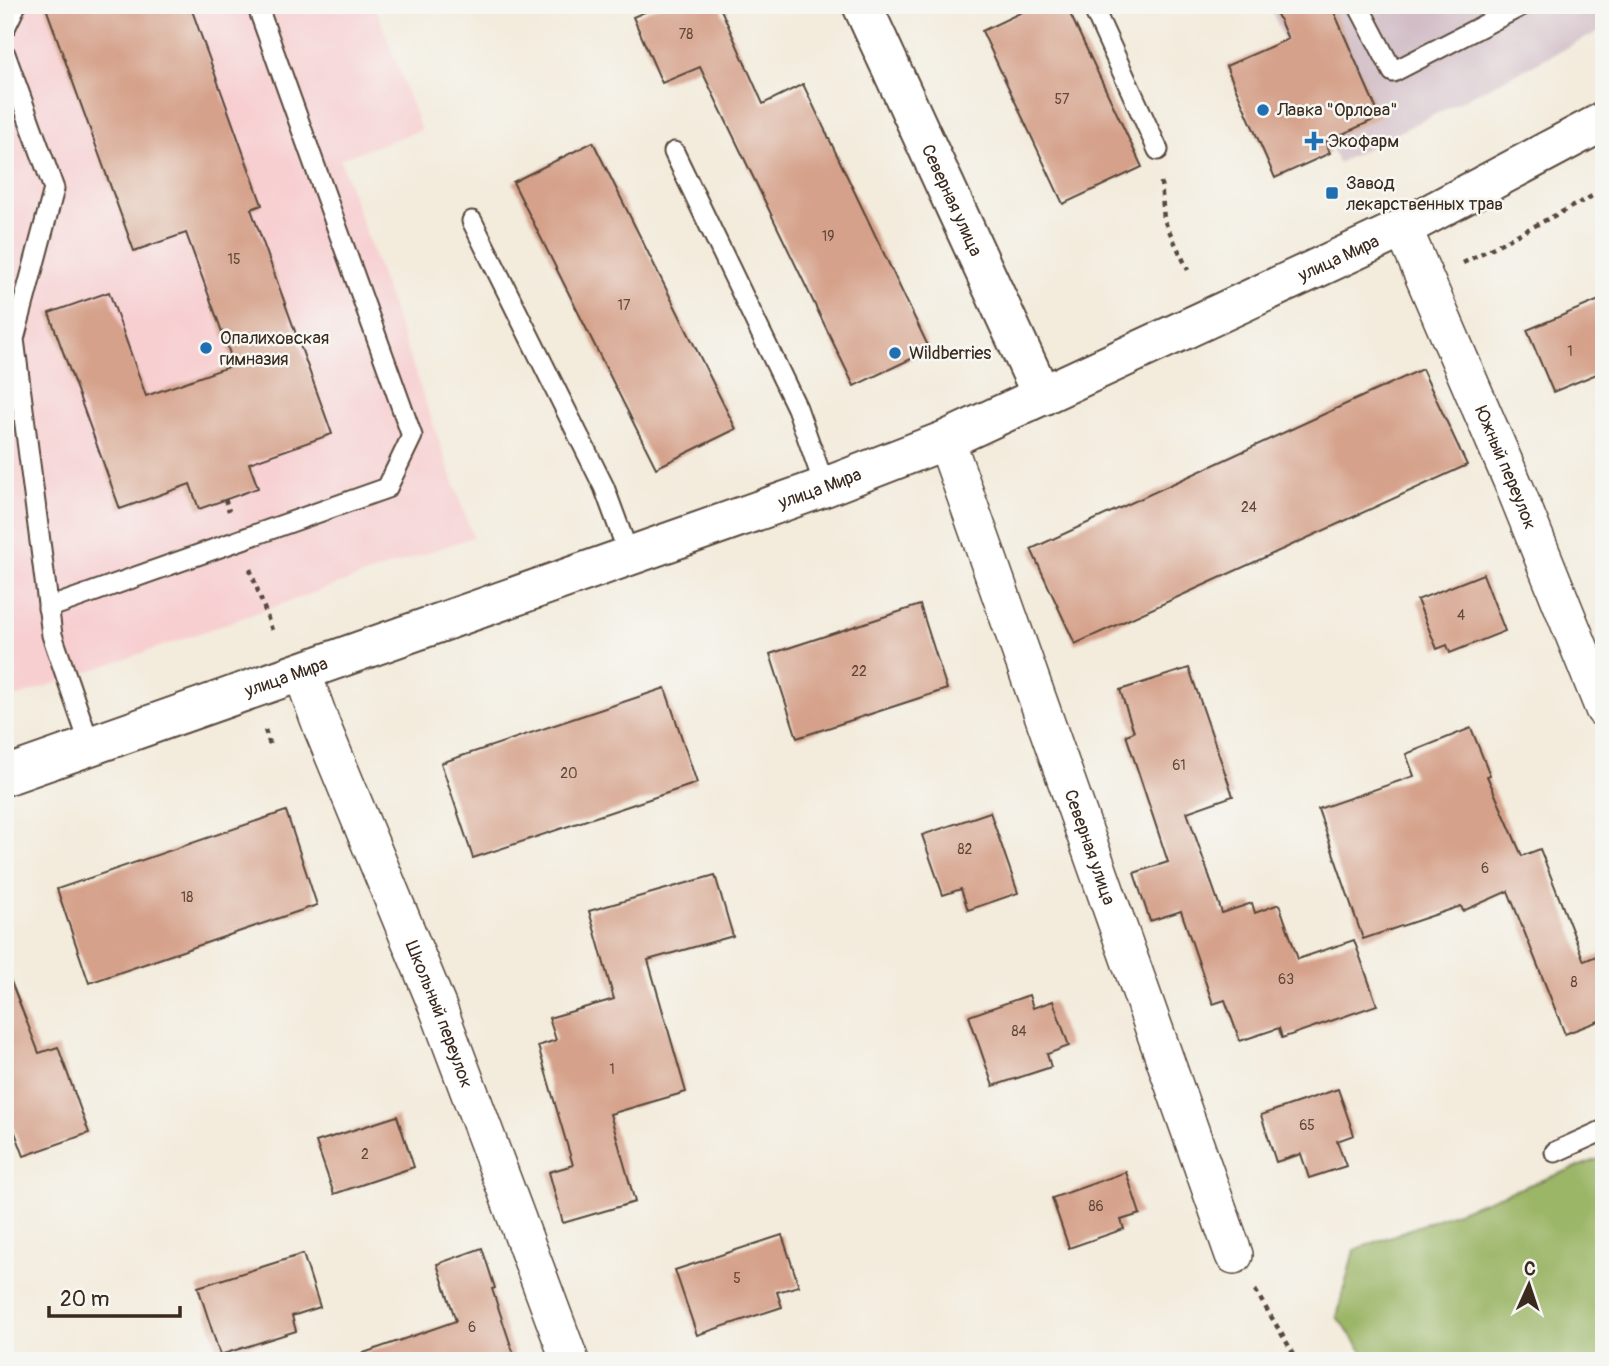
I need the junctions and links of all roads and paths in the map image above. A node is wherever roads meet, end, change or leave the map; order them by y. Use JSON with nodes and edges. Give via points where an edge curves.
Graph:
{"nodes":[{"id":1,"x":16,"y":5,"type":"edge"},
{"id":2,"x":257,"y":5,"type":"edge"},
{"id":3,"x":862,"y":5,"type":"edge"},
{"id":4,"x":1092,"y":5,"type":"edge"},
{"id":5,"x":1358,"y":5,"type":"edge"},
{"id":6,"x":1522,"y":5,"type":"edge"},
{"id":7,"x":5,"y":28,"type":"edge"},
{"id":8,"x":5,"y":54,"type":"edge"},
{"id":9,"x":1604,"y":121,"type":"edge"},
{"id":10,"x":1158,"y":150,"type":"joint"},
{"id":11,"x":674,"y":152,"type":"dead end"},
{"id":12,"x":1604,"y":190,"type":"edge"},
{"id":13,"x":472,"y":221,"type":"dead end"},
{"id":14,"x":1403,"y":228,"type":"junction"},
{"id":15,"x":1188,"y":270,"type":"dead end"},
{"id":16,"x":1427,"y":282,"type":"junction"},
{"id":17,"x":1042,"y":396,"type":"junction"},
{"id":18,"x":946,"y":440,"type":"junction"},
{"id":19,"x":825,"y":487,"type":"junction"},
{"id":20,"x":629,"y":555,"type":"junction"},
{"id":21,"x":48,"y":608,"type":"junction"},
{"id":22,"x":302,"y":671,"type":"junction"},
{"id":23,"x":1604,"y":709,"type":"edge"},
{"id":24,"x":262,"y":722,"type":"dead end"},
{"id":25,"x":90,"y":745,"type":"junction"},
{"id":26,"x":270,"y":745,"type":"dead end"},
{"id":27,"x":5,"y":776,"type":"edge"},
{"id":28,"x":1604,"y":1130,"type":"edge"},
{"id":29,"x":1555,"y":1152,"type":"dead end"},
{"id":30,"x":1234,"y":1255,"type":"joint"},
{"id":31,"x":1604,"y":1349,"type":"edge"},
{"id":32,"x":570,"y":1361,"type":"edge"},
{"id":33,"x":1298,"y":1361,"type":"edge"},
{"id":34,"x":1601,"y":1361,"type":"edge"}],
"edges":[{"from":1,"to":7,"type":"lane"},
{"from":2,"to":21,"type":"lane","via":[[412,436],[387,488]]},
{"from":3,"to":17,"type":"street","name":"Северная улица"},
{"from":4,"to":10,"type":"lane"},
{"from":5,"to":6,"type":"lane","via":[[1393,72]]},
{"from":8,"to":21,"type":"lane","via":[[54,189],[14,339]]},
{"from":9,"to":14,"type":"street","name":"улица Мира"},
{"from":10,"to":15,"type":"path","via":[[1164,220]]},
{"from":11,"to":19,"type":"lane","via":[[797,408]]},
{"from":12,"to":16,"type":"path"},
{"from":13,"to":20,"type":"lane","via":[[604,487]]},
{"from":14,"to":16,"type":"street","name":"Южный переулок"},
{"from":14,"to":17,"type":"street","name":"улица Мира"},
{"from":16,"to":23,"type":"street","name":"Южный переулок"},
{"from":17,"to":18,"type":"street","name":"улица Мира"},
{"from":18,"to":19,"type":"street","name":"улица Мира"},
{"from":18,"to":30,"type":"street","name":"Северная улица"},
{"from":19,"to":20,"type":"street","name":"улица Мира"},
{"from":20,"to":22,"type":"street","name":"улица Мира"},
{"from":21,"to":25,"type":"lane","via":[[52,635]]},
{"from":22,"to":25,"type":"street","name":"улица Мира"},
{"from":22,"to":32,"type":"street","name":"Школьный переулок","via":[[438,1008]]},
{"from":24,"to":26,"type":"path"},
{"from":25,"to":27,"type":"street","name":"улица Мира"},
{"from":28,"to":29,"type":"lane"},
{"from":30,"to":33,"type":"path"},
{"from":31,"to":34,"type":"path"}]}
